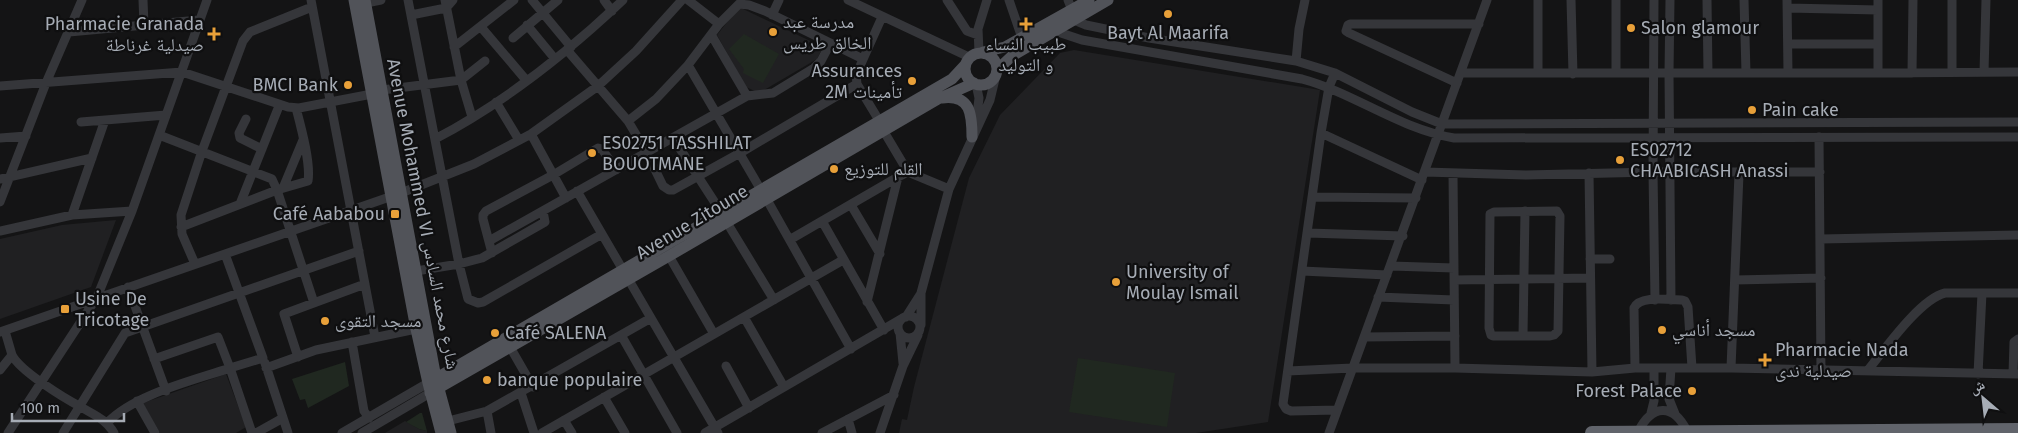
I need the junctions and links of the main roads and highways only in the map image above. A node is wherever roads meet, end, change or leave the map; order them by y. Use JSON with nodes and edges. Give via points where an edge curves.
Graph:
{"nodes":[{"id":1,"x":354,"y":0,"type":"edge"},
{"id":2,"x":1089,"y":0,"type":"edge"},
{"id":3,"x":1108,"y":0,"type":"edge"},
{"id":4,"x":366,"y":1,"type":"edge"},
{"id":5,"x":1071,"y":10,"type":"edge"},
{"id":6,"x":974,"y":57,"type":"junction"},
{"id":7,"x":997,"y":72,"type":"junction"},
{"id":8,"x":975,"y":84,"type":"junction"},
{"id":9,"x":377,"y":92,"type":"junction"},
{"id":10,"x":938,"y":99,"type":"junction"},
{"id":11,"x":881,"y":126,"type":"junction"},
{"id":12,"x":974,"y":132,"type":"road end"},
{"id":13,"x":396,"y":195,"type":"junction"},
{"id":14,"x":724,"y":217,"type":"junction"},
{"id":15,"x":626,"y":274,"type":"junction"},
{"id":16,"x":433,"y":386,"type":"junction"},
{"id":17,"x":2018,"y":430,"type":"edge"},
{"id":18,"x":1638,"y":432,"type":"edge"},
{"id":19,"x":441,"y":433,"type":"edge"},
{"id":20,"x":451,"y":433,"type":"edge"},
{"id":21,"x":1592,"y":433,"type":"edge"}],
"edges":[{"from":1,"to":9,"type":"main road","name":"Avenue Mohammed VI شارع محمد السادس"},
{"from":2,"to":5,"type":"main road","name":"Avenue Zitoune"},
{"from":3,"to":5,"type":"main road","name":"Avenue Zitoune"},
{"from":4,"to":9,"type":"main road","name":"Avenue Mohammed VI شارع محمد السادس"},
{"from":5,"to":6,"type":"main road","name":"Avenue Zitoune","via":[[1022,38]]},
{"from":5,"to":7,"type":"main road","name":"Avenue Zitoune","via":[[1055,31],[1005,61]]},
{"from":6,"to":7,"type":"main road","via":[[988,54],[995,61]]},
{"from":6,"to":8,"type":"main road","via":[[966,76]]},
{"from":6,"to":11,"type":"main road","name":"Avenue Zitoune","via":[[952,79]]},
{"from":7,"to":8,"type":"main road","via":[[990,82]]},
{"from":8,"to":10,"type":"main road","name":"Avenue Zitoune"},
{"from":9,"to":13,"type":"main road","name":"Avenue Mohammed VI شارع محمد السادس"},
{"from":10,"to":11,"type":"main road","name":"Avenue Zitoune"},
{"from":10,"to":12,"type":"main road","via":[[953,98],[967,106]]},
{"from":11,"to":14,"type":"main road","name":"Avenue Zitoune"},
{"from":13,"to":16,"type":"main road","name":"Avenue Mohammed VI شارع محمد السادس","via":[[416,271]]},
{"from":13,"to":16,"type":"main road","name":"Avenue Mohammed VI شارع محمد السادس","via":[[416,329]]},
{"from":14,"to":15,"type":"main road","name":"Avenue Zitoune"},
{"from":14,"to":15,"type":"main road","name":"Avenue Zitoune","via":[[669,256]]},
{"from":15,"to":16,"type":"main road","name":"Avenue Zitoune"},
{"from":15,"to":16,"type":"main road","name":"Avenue Zitoune","via":[[510,347]]},
{"from":16,"to":19,"type":"main road","name":"Avenue Mohammed VI شارع محمد السادس"},
{"from":16,"to":20,"type":"main road","name":"Avenue Mohammed VI شارع محمد السادس"},
{"from":17,"to":18,"type":"highway"},
{"from":18,"to":21,"type":"highway"}]}
